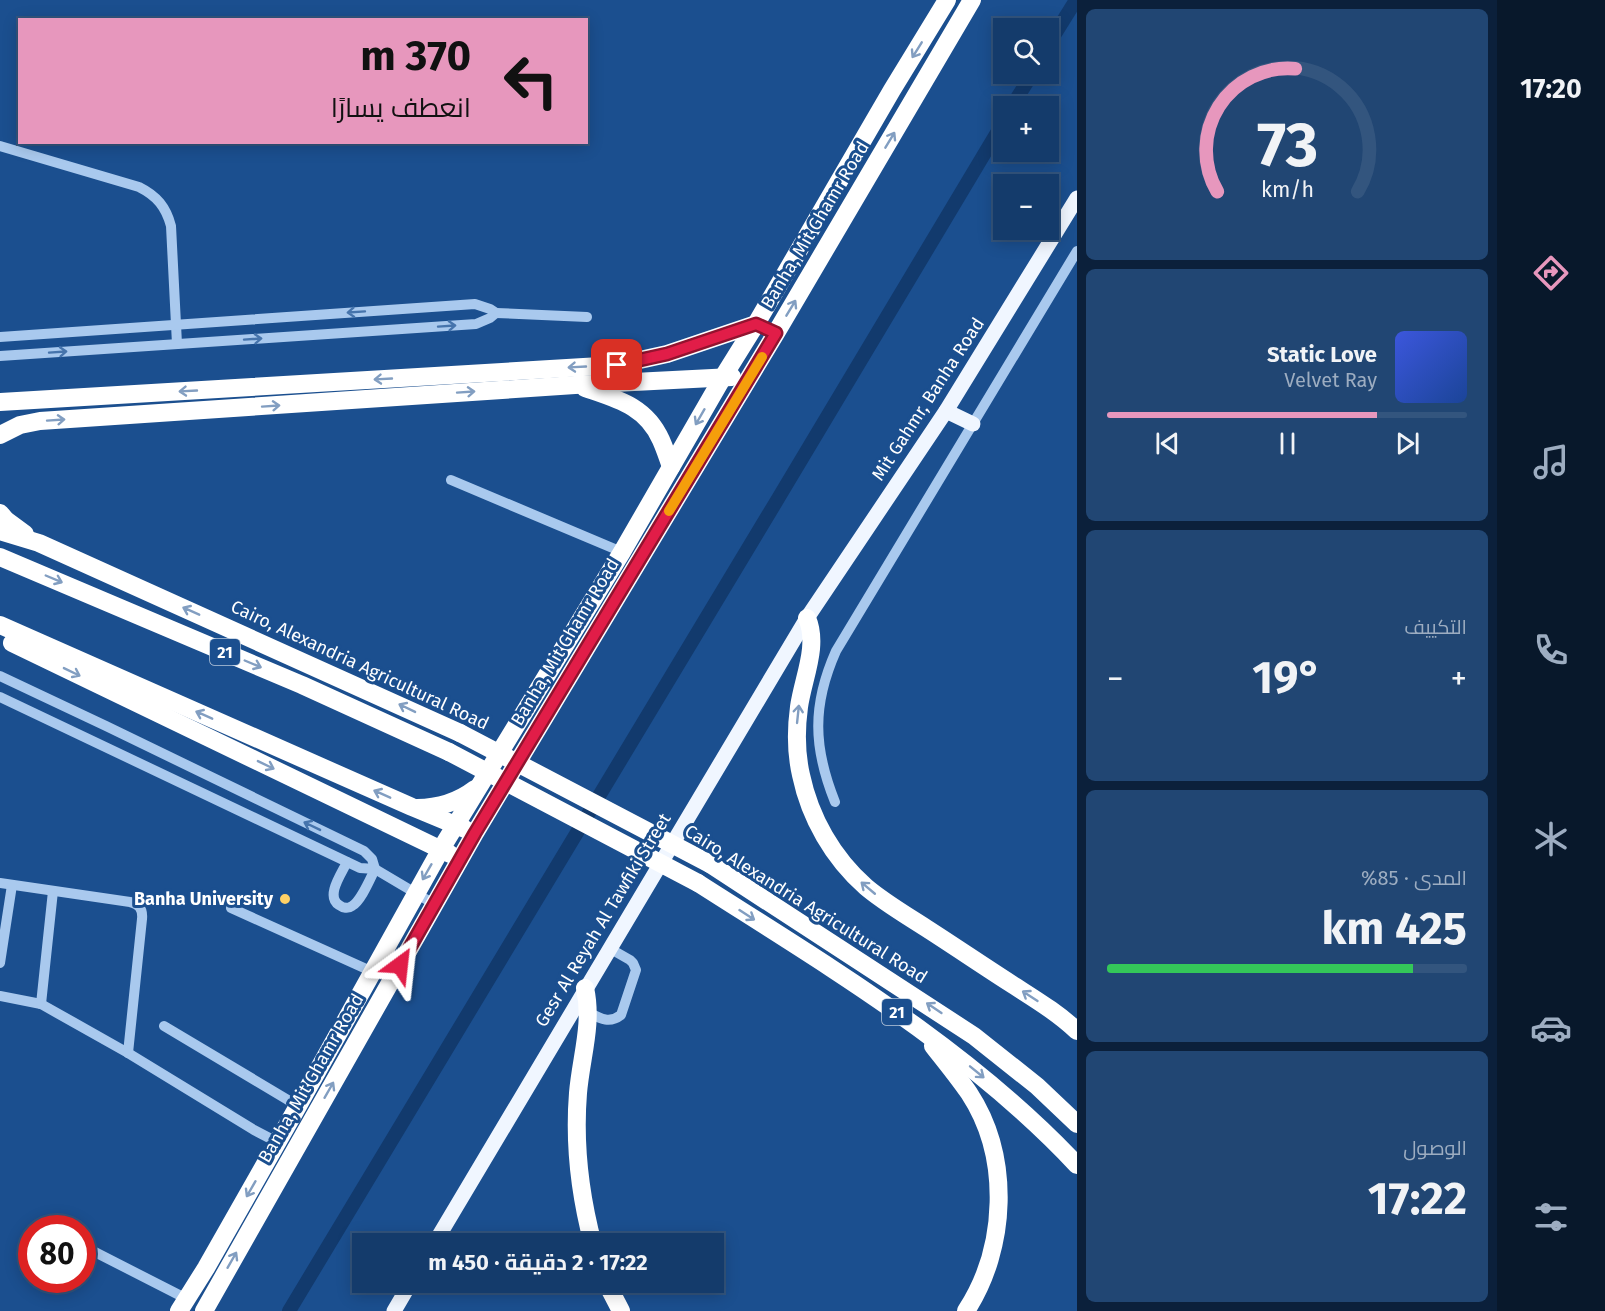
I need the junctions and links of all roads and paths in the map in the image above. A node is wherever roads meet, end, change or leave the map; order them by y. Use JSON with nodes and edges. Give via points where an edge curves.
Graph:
{"nodes":[{"id":1,"x":947,"y":0,"type":"edge"},
{"id":2,"x":972,"y":0,"type":"edge"},
{"id":3,"x":892,"y":90,"type":"junction"},
{"id":4,"x":913,"y":102,"type":"junction"},
{"id":5,"x":0,"y":146,"type":"edge"},
{"id":6,"x":1077,"y":198,"type":"edge"},
{"id":7,"x":1077,"y":250,"type":"edge"},
{"id":8,"x":496,"y":313,"type":"junction"},
{"id":9,"x":587,"y":317,"type":"dead end"},
{"id":10,"x":756,"y":324,"type":"junction"},
{"id":11,"x":176,"y":325,"type":"junction"},
{"id":12,"x":776,"y":333,"type":"junction"},
{"id":13,"x":0,"y":337,"type":"edge"},
{"id":14,"x":177,"y":344,"type":"junction"},
{"id":15,"x":0,"y":356,"type":"edge"},
{"id":16,"x":750,"y":376,"type":"junction"},
{"id":17,"x":723,"y":377,"type":"junction"},
{"id":18,"x":575,"y":385,"type":"junction"},
{"id":19,"x":0,"y":402,"type":"edge"},
{"id":20,"x":946,"y":411,"type":"junction"},
{"id":21,"x":973,"y":424,"type":"junction"},
{"id":22,"x":0,"y":435,"type":"edge"},
{"id":23,"x":671,"y":467,"type":"junction"},
{"id":24,"x":451,"y":480,"type":"dead end"},
{"id":25,"x":0,"y":513,"type":"edge"},
{"id":26,"x":0,"y":531,"type":"edge"},
{"id":27,"x":39,"y":543,"type":"junction"},
{"id":28,"x":622,"y":552,"type":"junction"},
{"id":29,"x":0,"y":556,"type":"edge"},
{"id":30,"x":807,"y":618,"type":"junction"},
{"id":31,"x":0,"y":625,"type":"edge"},
{"id":32,"x":0,"y":638,"type":"edge"},
{"id":33,"x":0,"y":676,"type":"edge"},
{"id":34,"x":0,"y":697,"type":"edge"},
{"id":35,"x":479,"y":786,"type":"junction"},
{"id":36,"x":835,"y":802,"type":"dead end"},
{"id":37,"x":412,"y":807,"type":"junction"},
{"id":38,"x":455,"y":825,"type":"junction"},
{"id":39,"x":475,"y":833,"type":"junction"},
{"id":40,"x":441,"y":849,"type":"junction"},
{"id":41,"x":460,"y":859,"type":"junction"},
{"id":42,"x":347,"y":862,"type":"junction"},
{"id":43,"x":375,"y":869,"type":"junction"},
{"id":44,"x":0,"y":884,"type":"edge"},
{"id":45,"x":12,"y":885,"type":"junction"},
{"id":46,"x":54,"y":891,"type":"junction"},
{"id":47,"x":416,"y":893,"type":"junction"},
{"id":48,"x":434,"y":904,"type":"junction"},
{"id":49,"x":231,"y":908,"type":"dead end"},
{"id":50,"x":609,"y":948,"type":"junction"},
{"id":51,"x":0,"y":963,"type":"edge"},
{"id":52,"x":373,"y":972,"type":"junction"},
{"id":53,"x":585,"y":988,"type":"joint"},
{"id":54,"x":0,"y":996,"type":"edge"},
{"id":55,"x":41,"y":1004,"type":"junction"},
{"id":56,"x":582,"y":1009,"type":"junction"},
{"id":57,"x":164,"y":1026,"type":"dead end"},
{"id":58,"x":919,"y":1028,"type":"junction"},
{"id":59,"x":1077,"y":1031,"type":"edge"},
{"id":60,"x":128,"y":1053,"type":"junction"},
{"id":61,"x":298,"y":1107,"type":"junction"},
{"id":62,"x":1077,"y":1124,"type":"edge"},
{"id":63,"x":278,"y":1142,"type":"junction"},
{"id":64,"x":1077,"y":1165,"type":"edge"},
{"id":65,"x":441,"y":1233,"type":"edge"},
{"id":66,"x":590,"y":1233,"type":"edge"},
{"id":67,"x":96,"y":1253,"type":"edge"},
{"id":68,"x":405,"y":1293,"type":"edge"},
{"id":69,"x":612,"y":1293,"type":"edge"},
{"id":70,"x":183,"y":1305,"type":"edge"},
{"id":71,"x":204,"y":1311,"type":"edge"},
{"id":72,"x":394,"y":1311,"type":"edge"},
{"id":73,"x":621,"y":1311,"type":"edge"},
{"id":74,"x":966,"y":1311,"type":"edge"}],
"edges":[{"from":1,"to":3,"type":"highway","name":"Banha, Mit Ghamr Road","one_way":true},
{"from":2,"to":4,"type":"highway","name":"Banha, Mit Ghamr Road"},
{"from":3,"to":4,"type":"highway"},
{"from":3,"to":10,"type":"highway","name":"Banha, Mit Ghamr Road"},
{"from":12,"to":4,"type":"highway","name":"Banha, Mit Ghamr Road","one_way":true},
{"from":5,"to":11,"type":"street","via":[[139,187],[160,202],[171,226]]},
{"from":6,"to":20,"type":"main road","name":"Mit Gahmr, Banha Road"},
{"from":7,"to":21,"type":"street"},
{"from":8,"to":9,"type":"street"},
{"from":8,"to":11,"type":"street","one_way":true,"via":[[475,304]]},
{"from":14,"to":8,"type":"street","one_way":true,"via":[[476,324]]},
{"from":10,"to":12,"type":"highway"},
{"from":10,"to":17,"type":"highway","name":"Banha, Mit Ghamr Road"},
{"from":10,"to":19,"type":"highway","one_way":true,"via":[[667,354],[617,365]]},
{"from":11,"to":13,"type":"street"},
{"from":11,"to":14,"type":"street"},
{"from":12,"to":16,"type":"highway","name":"Banha, Mit Ghamr Road"},
{"from":15,"to":14,"type":"street","one_way":true},
{"from":16,"to":17,"type":"highway"},
{"from":16,"to":39,"type":"highway","name":"Banha, Mit Ghamr Road"},
{"from":17,"to":18,"type":"highway"},
{"from":17,"to":23,"type":"highway","name":"Banha, Mit Ghamr Road","one_way":true},
{"from":22,"to":18,"type":"highway","one_way":true,"via":[[40,421]]},
{"from":18,"to":23,"type":"highway","via":[[616,398],[643,415],[661,440]]},
{"from":20,"to":21,"type":"main road"},
{"from":20,"to":30,"type":"main road","name":"Mit Gahmr, Banha Road"},
{"from":21,"to":36,"type":"street","via":[[829,665],[821,695],[818,734],[820,757]]},
{"from":23,"to":28,"type":"highway","name":"Banha, Mit Ghamr Road"},
{"from":24,"to":28,"type":"street"},
{"from":25,"to":27,"type":"highway"},
{"from":26,"to":27,"type":"highway","name":"Cairo, Alexandria Agricultural Road","number":"21"},
{"from":62,"to":27,"type":"highway","name":"Cairo, Alexandria Agricultural Road","number":"21","one_way":true,"bridge":true,"via":[[974,1036],[710,864],[460,733]]},
{"from":28,"to":35,"type":"highway","name":"Banha, Mit Ghamr Road"},
{"from":29,"to":58,"type":"highway","number":"21","one_way":true,"bridge":true,"via":[[449,752],[698,884]]},
{"from":30,"to":50,"type":"main road","name":"Gesr Al Reyah Al Tawfiki Street"},
{"from":59,"to":30,"type":"highway","one_way":true,"via":[[1047,1006],[882,899],[852,874],[828,843],[811,809],[798,756],[799,704],[812,642]]},
{"from":37,"to":31,"type":"highway","one_way":true},
{"from":32,"to":40,"type":"highway","one_way":true},
{"from":43,"to":33,"type":"street","one_way":true,"via":[[364,851]]},
{"from":34,"to":42,"type":"street"},
{"from":35,"to":37,"type":"highway","via":[[455,802]]},
{"from":35,"to":38,"type":"highway","name":"Banha, Mit Ghamr Road"},
{"from":37,"to":38,"type":"highway"},
{"from":38,"to":39,"type":"highway"},
{"from":38,"to":40,"type":"highway","name":"Banha, Mit Ghamr Road"},
{"from":39,"to":41,"type":"highway","name":"Banha, Mit Ghamr Road"},
{"from":40,"to":41,"type":"highway"},
{"from":40,"to":47,"type":"highway","name":"Banha, Mit Ghamr Road","one_way":true},
{"from":41,"to":48,"type":"highway","name":"Banha, Mit Ghamr Road"},
{"from":42,"to":43,"type":"street"},
{"from":42,"to":43,"type":"street","via":[[333,897],[341,907],[354,905]]},
{"from":43,"to":47,"type":"street"},
{"from":44,"to":45,"type":"street"},
{"from":45,"to":46,"type":"street"},
{"from":45,"to":51,"type":"street"},
{"from":46,"to":55,"type":"street"},
{"from":46,"to":60,"type":"street","via":[[135,903],[140,907]]},
{"from":47,"to":48,"type":"street"},
{"from":47,"to":52,"type":"highway","name":"Banha, Mit Ghamr Road"},
{"from":71,"to":48,"type":"highway","name":"Banha, Mit Ghamr Road","one_way":true},
{"from":49,"to":52,"type":"street"},
{"from":50,"to":53,"type":"main road","name":"Gesr Al Reyah Al Tawfiki Street"},
{"from":50,"to":56,"type":"street","via":[[633,963],[636,970],[621,1015],[608,1020]]},
{"from":52,"to":61,"type":"highway","name":"Banha, Mit Ghamr Road"},
{"from":53,"to":56,"type":"highway"},
{"from":54,"to":55,"type":"street"},
{"from":55,"to":60,"type":"street"},
{"from":56,"to":65,"type":"main road","name":"Gesr Al Reyah Al Tawfiki Street"},
{"from":56,"to":66,"type":"highway","via":[[588,1030],[580,1069],[577,1145]]},
{"from":57,"to":61,"type":"street"},
{"from":58,"to":64,"type":"highway","number":"21","one_way":true,"via":[[1000,1091]]},
{"from":58,"to":74,"type":"highway","via":[[969,1093],[986,1128],[996,1166],[999,1204],[995,1239],[985,1274]]},
{"from":60,"to":63,"type":"street"},
{"from":61,"to":63,"type":"highway","name":"Banha, Mit Ghamr Road"},
{"from":63,"to":70,"type":"highway","name":"Banha, Mit Ghamr Road","one_way":true},
{"from":67,"to":70,"type":"street"},
{"from":68,"to":72,"type":"main road"},
{"from":69,"to":73,"type":"highway"}]}
